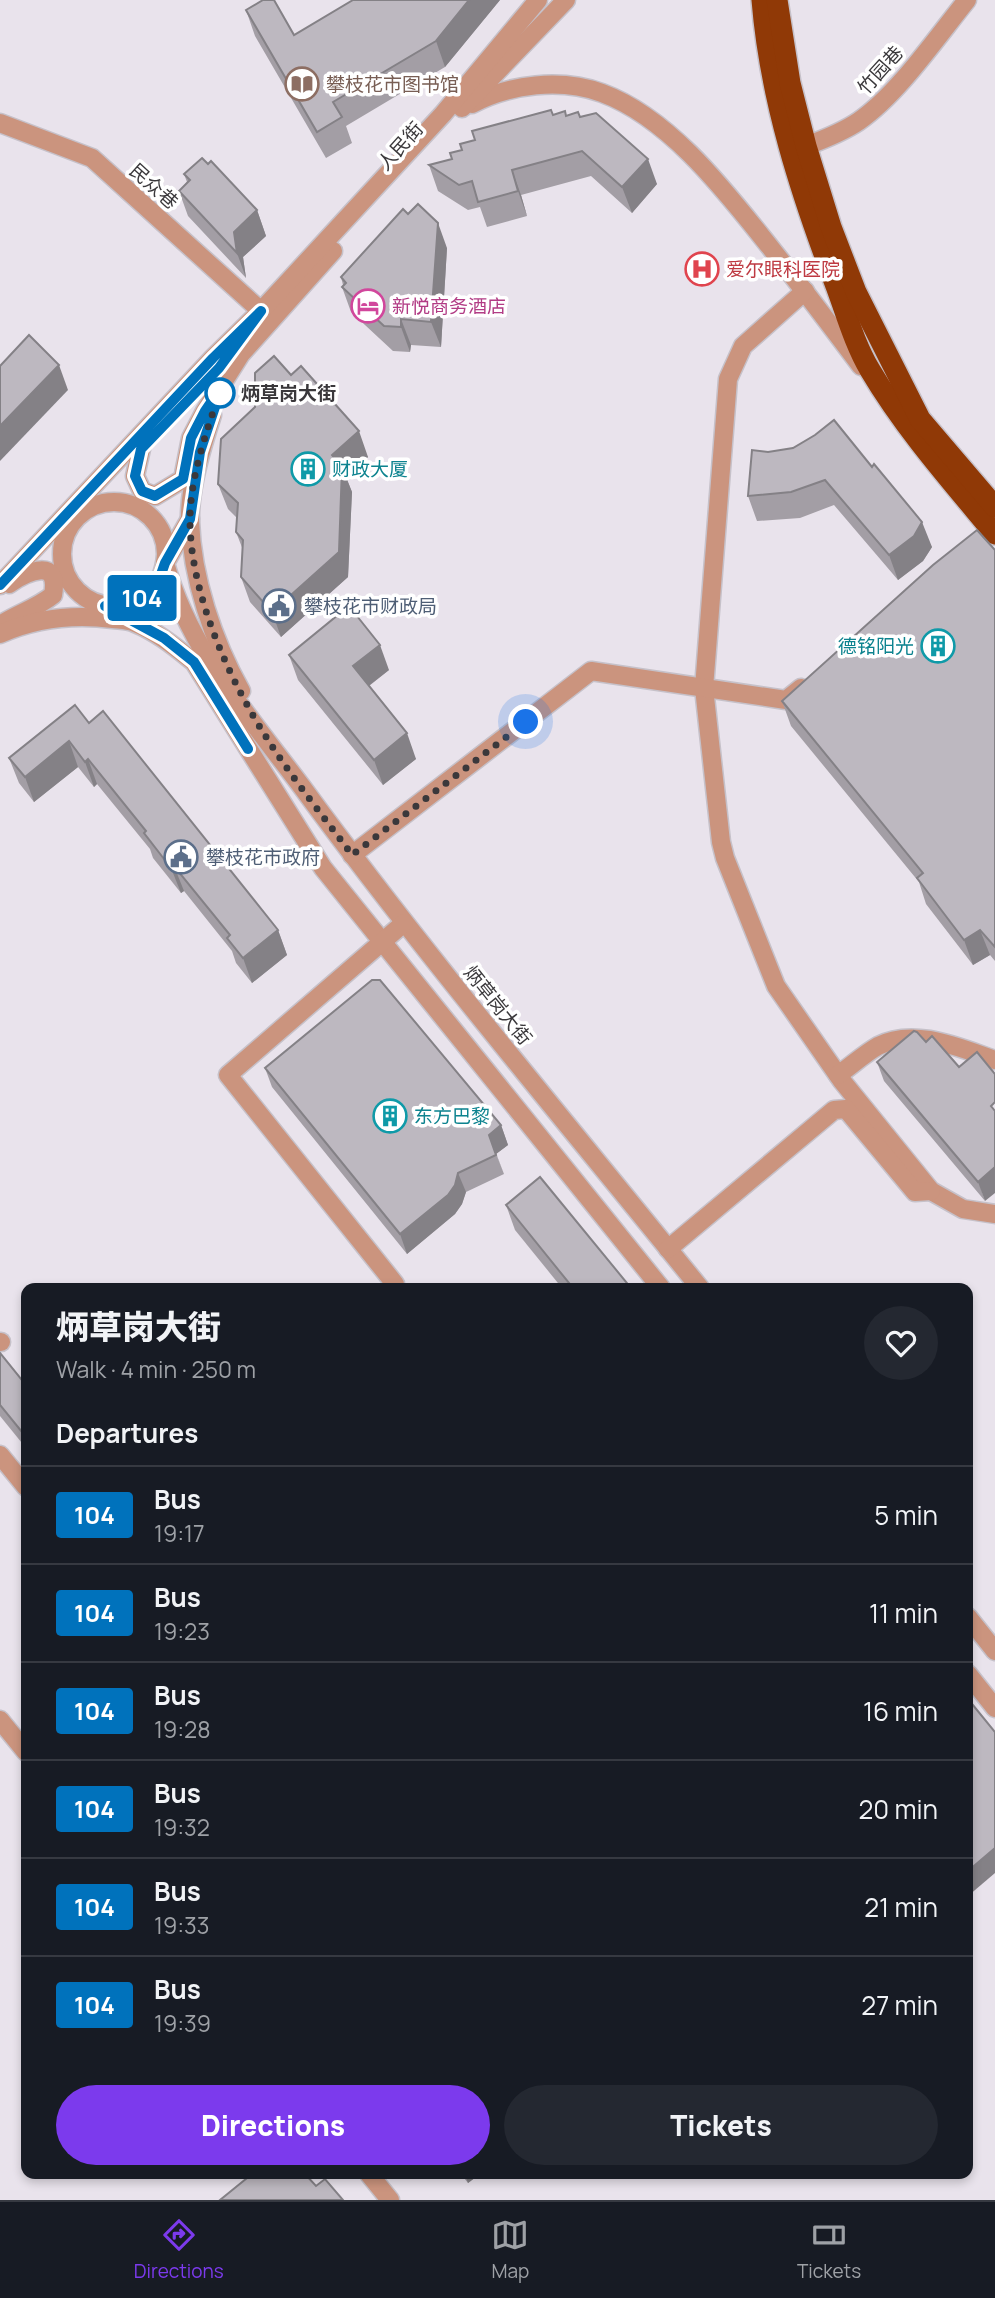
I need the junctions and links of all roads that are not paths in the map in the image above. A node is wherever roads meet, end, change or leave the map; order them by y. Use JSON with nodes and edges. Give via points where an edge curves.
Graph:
{"nodes":[{"id":1,"x":538,"y":0,"type":"edge"},
{"id":2,"x":566,"y":0,"type":"edge"},
{"id":3,"x":762,"y":0,"type":"edge"},
{"id":4,"x":777,"y":0,"type":"edge"},
{"id":5,"x":967,"y":0,"type":"edge"},
{"id":6,"x":460,"y":111,"type":"junction"},
{"id":7,"x":0,"y":123,"type":"edge"},
{"id":8,"x":806,"y":146,"type":"junction"},
{"id":9,"x":805,"y":291,"type":"junction"},
{"id":10,"x":265,"y":317,"type":"junction"},
{"id":11,"x":222,"y":386,"type":"junction"},
{"id":12,"x":909,"y":431,"type":"junction"},
{"id":13,"x":141,"y":449,"type":"junction"},
{"id":14,"x":995,"y":507,"type":"edge"},
{"id":15,"x":190,"y":519,"type":"junction"},
{"id":16,"x":75,"y":520,"type":"junction"},
{"id":17,"x":992,"y":537,"type":"edge"},
{"id":18,"x":165,"y":563,"type":"junction"},
{"id":19,"x":0,"y":589,"type":"edge"},
{"id":20,"x":97,"y":603,"type":"junction"},
{"id":21,"x":132,"y":621,"type":"junction"},
{"id":22,"x":34,"y":622,"type":"junction"},
{"id":23,"x":0,"y":625,"type":"edge"},
{"id":24,"x":0,"y":634,"type":"edge"},
{"id":25,"x":817,"y":675,"type":"edge"},
{"id":26,"x":704,"y":688,"type":"junction"},
{"id":27,"x":270,"y":743,"type":"junction"},
{"id":28,"x":352,"y":855,"type":"junction"},
{"id":29,"x":404,"y":923,"type":"junction"},
{"id":30,"x":381,"y":943,"type":"junction"},
{"id":31,"x":995,"y":1060,"type":"edge"},
{"id":32,"x":838,"y":1075,"type":"junction"},
{"id":33,"x":931,"y":1191,"type":"junction"},
{"id":34,"x":995,"y":1214,"type":"edge"},
{"id":35,"x":668,"y":1249,"type":"junction"},
{"id":36,"x":394,"y":1283,"type":"edge"},
{"id":37,"x":656,"y":1283,"type":"edge"},
{"id":38,"x":696,"y":1283,"type":"edge"},
{"id":39,"x":0,"y":1455,"type":"edge"},
{"id":40,"x":21,"y":1481,"type":"edge"},
{"id":41,"x":973,"y":1623,"type":"edge"},
{"id":42,"x":995,"y":1651,"type":"edge"},
{"id":43,"x":973,"y":1680,"type":"edge"},
{"id":44,"x":995,"y":1708,"type":"edge"},
{"id":45,"x":0,"y":1720,"type":"edge"},
{"id":46,"x":21,"y":1746,"type":"edge"},
{"id":47,"x":373,"y":2179,"type":"edge"},
{"id":48,"x":390,"y":2200,"type":"edge"}],
"edges":[{"from":1,"to":10,"type":"street","name":"人民街"},
{"from":2,"to":6,"type":"street","name":"人民街"},
{"from":3,"to":12,"type":"highway","via":[[773,89],[815,231],[868,367]]},
{"from":4,"to":8,"type":"highway"},
{"from":5,"to":8,"type":"street","name":"竹园巷","via":[[885,100],[833,136]]},
{"from":6,"to":9,"type":"street","via":[[494,94],[537,85],[601,93],[635,110],[690,155]]},
{"from":6,"to":10,"type":"street","name":"人民街"},
{"from":7,"to":10,"type":"street","name":"民众巷","via":[[92,158]]},
{"from":8,"to":14,"type":"highway","via":[[856,292],[920,419]]},
{"from":9,"to":12,"type":"street"},
{"from":9,"to":26,"type":"street","via":[[743,345],[727,379]]},
{"from":10,"to":11,"type":"street"},
{"from":10,"to":13,"type":"street"},
{"from":10,"to":19,"type":"street","via":[[213,358]]},
{"from":11,"to":13,"type":"street","via":[[191,438],[183,479],[176,485],[155,496],[142,491],[135,476]]},
{"from":11,"to":15,"type":"street","via":[[200,452]]},
{"from":12,"to":17,"type":"highway"},
{"from":13,"to":16,"type":"street"},
{"from":15,"to":18,"type":"street"},
{"from":15,"to":27,"type":"street","via":[[194,560],[217,638]]},
{"from":16,"to":18,"type":"street","via":[[103,502],[135,506],[160,529]]},
{"from":16,"to":19,"type":"street"},
{"from":16,"to":20,"type":"street","via":[[66,532],[63,564],[77,591]]},
{"from":18,"to":20,"type":"street","via":[[159,580],[135,602],[120,606]]},
{"from":18,"to":27,"type":"street","via":[[174,595],[200,648]]},
{"from":19,"to":23,"type":"street","via":[[35,570],[45,570],[55,583],[53,595],[42,604]]},
{"from":20,"to":21,"type":"street"},
{"from":20,"to":22,"type":"street"},
{"from":21,"to":22,"type":"street","via":[[92,616]]},
{"from":21,"to":30,"type":"street","via":[[194,662],[323,868]]},
{"from":22,"to":24,"type":"street"},
{"from":25,"to":26,"type":"street","via":[[786,700]]},
{"from":26,"to":28,"type":"street","via":[[591,671]]},
{"from":26,"to":32,"type":"street","via":[[725,858],[776,986]]},
{"from":27,"to":28,"type":"street","name":"炳草岗大街"},
{"from":28,"to":29,"type":"street","name":"炳草岗大街"},
{"from":29,"to":30,"type":"street"},
{"from":29,"to":35,"type":"street","name":"炳草岗大街"},
{"from":30,"to":36,"type":"street","via":[[228,1075]]},
{"from":30,"to":37,"type":"street"},
{"from":31,"to":32,"type":"street","via":[[935,1040],[907,1039],[879,1045]]},
{"from":32,"to":33,"type":"street"},
{"from":33,"to":34,"type":"street","via":[[963,1209]]},
{"from":33,"to":35,"type":"street","via":[[915,1192],[846,1109],[834,1110]]},
{"from":35,"to":38,"type":"street","name":"炳草岗大街"},
{"from":39,"to":40,"type":"street"},
{"from":41,"to":42,"type":"street"},
{"from":43,"to":44,"type":"street"},
{"from":45,"to":46,"type":"street"},
{"from":47,"to":48,"type":"street"}]}
